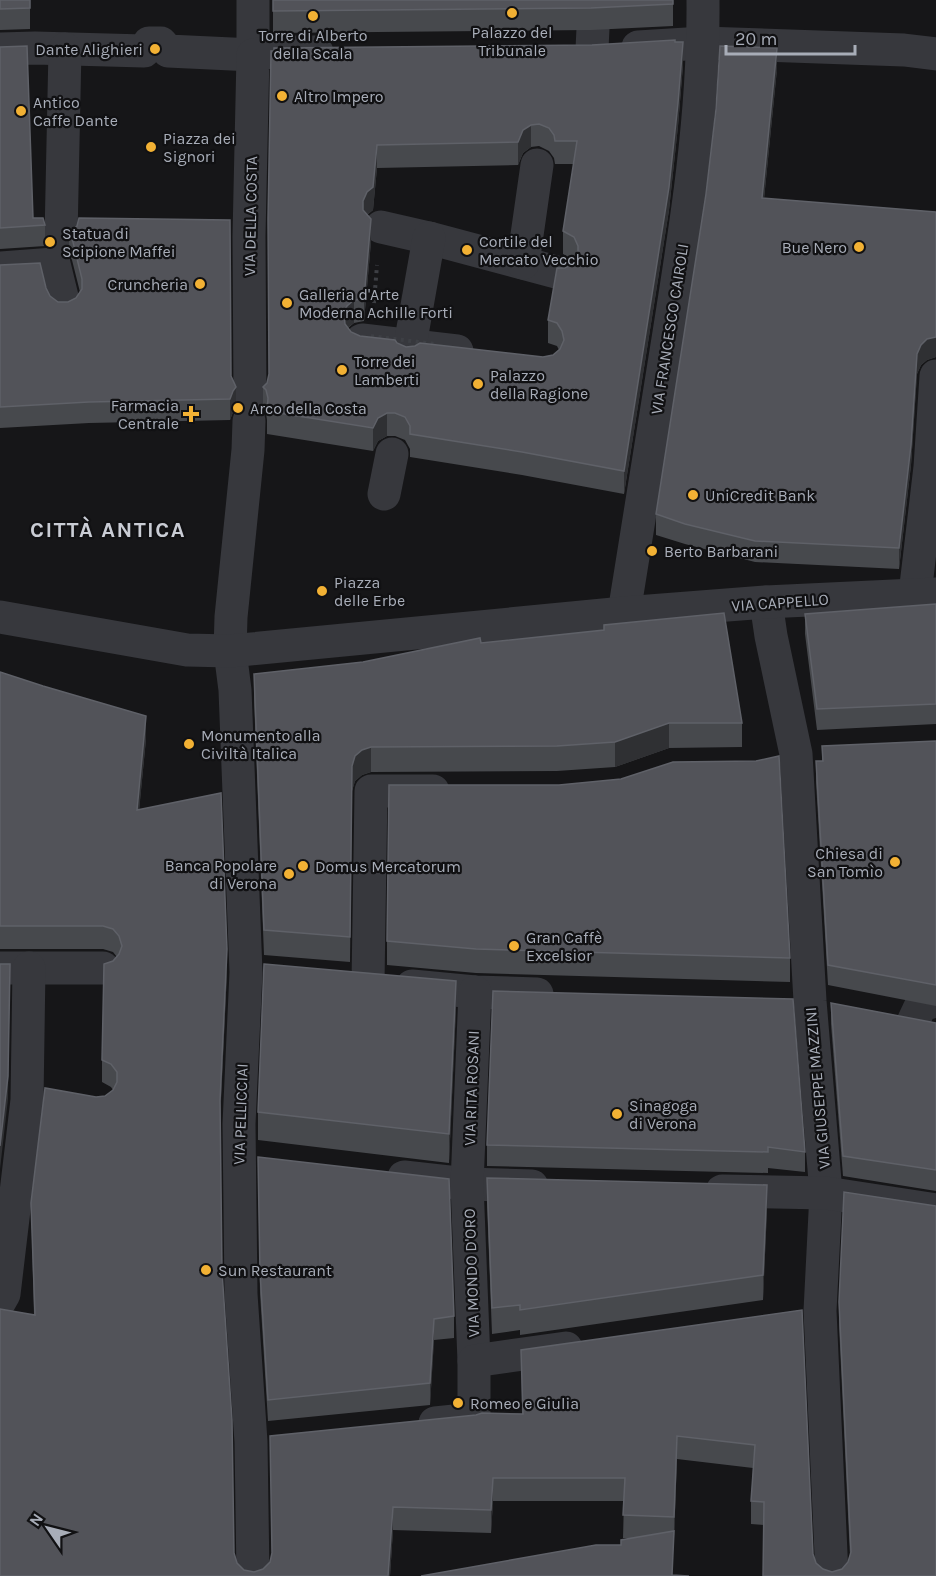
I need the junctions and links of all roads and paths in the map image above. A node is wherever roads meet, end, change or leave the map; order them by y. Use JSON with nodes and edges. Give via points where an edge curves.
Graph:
{"nodes":[{"id":1,"x":253,"y":0,"type":"edge"},
{"id":2,"x":703,"y":0,"type":"edge"},
{"id":3,"x":582,"y":42,"type":"edge"},
{"id":4,"x":703,"y":43,"type":"junction"},
{"id":5,"x":50,"y":49,"type":"junction"},
{"id":6,"x":0,"y":50,"type":"edge"},
{"id":7,"x":342,"y":51,"type":"edge"},
{"id":8,"x":262,"y":53,"type":"junction"},
{"id":9,"x":936,"y":54,"type":"edge"},
{"id":10,"x":537,"y":165,"type":"dead end"},
{"id":11,"x":377,"y":234,"type":"joint"},
{"id":12,"x":429,"y":238,"type":"junction"},
{"id":13,"x":57,"y":250,"type":"junction"},
{"id":14,"x":523,"y":263,"type":"junction"},
{"id":15,"x":0,"y":268,"type":"edge"},
{"id":16,"x":560,"y":273,"type":"edge"},
{"id":17,"x":64,"y":305,"type":"edge"},
{"id":18,"x":370,"y":329,"type":"junction"},
{"id":19,"x":418,"y":350,"type":"junction"},
{"id":20,"x":490,"y":355,"type":"edge"},
{"id":21,"x":936,"y":376,"type":"edge"},
{"id":22,"x":392,"y":454,"type":"dead end"},
{"id":23,"x":384,"y":494,"type":"dead end"},
{"id":24,"x":925,"y":594,"type":"edge"},
{"id":25,"x":766,"y":602,"type":"junction"},
{"id":26,"x":624,"y":613,"type":"junction"},
{"id":27,"x":0,"y":617,"type":"edge"},
{"id":28,"x":230,"y":651,"type":"junction"},
{"id":29,"x":464,"y":790,"type":"edge"},
{"id":30,"x":15,"y":968,"type":"edge"},
{"id":31,"x":103,"y":968,"type":"edge"},
{"id":32,"x":246,"y":972,"type":"junction"},
{"id":33,"x":279,"y":975,"type":"edge"},
{"id":34,"x":335,"y":980,"type":"edge"},
{"id":35,"x":368,"y":982,"type":"junction"},
{"id":36,"x":475,"y":992,"type":"junction"},
{"id":37,"x":569,"y":994,"type":"edge"},
{"id":38,"x":238,"y":1157,"type":"junction"},
{"id":39,"x":273,"y":1161,"type":"edge"},
{"id":40,"x":376,"y":1173,"type":"edge"},
{"id":41,"x":467,"y":1184,"type":"junction"},
{"id":42,"x":563,"y":1187,"type":"edge"},
{"id":43,"x":694,"y":1190,"type":"edge"},
{"id":44,"x":826,"y":1193,"type":"junction"},
{"id":45,"x":936,"y":1210,"type":"edge"},
{"id":46,"x":0,"y":1301,"type":"edge"},
{"id":47,"x":600,"y":1343,"type":"edge"},
{"id":48,"x":473,"y":1348,"type":"junction"},
{"id":49,"x":404,"y":1426,"type":"edge"},
{"id":50,"x":253,"y":1576,"type":"edge"},
{"id":51,"x":832,"y":1576,"type":"edge"}],
"edges":[{"from":1,"to":8,"type":"street"},
{"from":2,"to":4,"type":"street","name":"VIA FRANCESCO CAIROLI"},
{"from":3,"to":4,"type":"street"},
{"from":4,"to":9,"type":"street"},
{"from":4,"to":26,"type":"street","name":"VIA FRANCESCO CAIROLI","via":[[694,165]]},
{"from":5,"to":6,"type":"street"},
{"from":5,"to":8,"type":"street","via":[[144,51],[149,43],[161,43],[168,51]]},
{"from":5,"to":13,"type":"street"},
{"from":7,"to":8,"type":"street"},
{"from":8,"to":28,"type":"street","name":"VIA DELLA COSTA","via":[[248,450]]},
{"from":10,"to":14,"type":"street"},
{"from":11,"to":12,"type":"street"},
{"from":11,"to":18,"type":"path"},
{"from":12,"to":14,"type":"street"},
{"from":12,"to":19,"type":"street"},
{"from":13,"to":15,"type":"street"},
{"from":13,"to":17,"type":"street"},
{"from":14,"to":16,"type":"street"},
{"from":18,"to":19,"type":"street"},
{"from":18,"to":19,"type":"path","bridge":true,"via":[[435,344]]},
{"from":19,"to":20,"type":"street"},
{"from":21,"to":24,"type":"street"},
{"from":22,"to":23,"type":"street"},
{"from":24,"to":25,"type":"street","name":"VIA CAPPELLO"},
{"from":25,"to":26,"type":"street","name":"VIA CAPPELLO"},
{"from":25,"to":44,"type":"street","name":"VIA GIUSEPPE MAZZINI","via":[[794,755]]},
{"from":26,"to":28,"type":"street"},
{"from":27,"to":28,"type":"street","via":[[187,650]]},
{"from":28,"to":32,"type":"street","name":"VIA PELLICCIAI","via":[[235,690]]},
{"from":29,"to":35,"type":"street","via":[[371,791]]},
{"from":30,"to":31,"type":"street"},
{"from":30,"to":46,"type":"street","via":[[37,1094]]},
{"from":32,"to":33,"type":"street"},
{"from":32,"to":38,"type":"street","name":"VIA PELLICCIAI"},
{"from":34,"to":35,"type":"street"},
{"from":35,"to":36,"type":"street"},
{"from":36,"to":37,"type":"street"},
{"from":36,"to":41,"type":"street","name":"VIA RITA ROSANI"},
{"from":38,"to":39,"type":"street"},
{"from":38,"to":50,"type":"street","name":"VIA PELLICCIAI","via":[[241,1294],[262,1441]]},
{"from":40,"to":41,"type":"street"},
{"from":41,"to":42,"type":"street"},
{"from":41,"to":48,"type":"street","name":"VIA MONDO D'ORO"},
{"from":43,"to":44,"type":"street"},
{"from":44,"to":45,"type":"street"},
{"from":44,"to":51,"type":"street","name":"VIA GIUSEPPE MAZZINI","via":[[808,1313]]},
{"from":47,"to":48,"type":"street"},
{"from":48,"to":49,"type":"street","name":"VIA MONDO D'ORO","via":[[474,1419]]}]}
